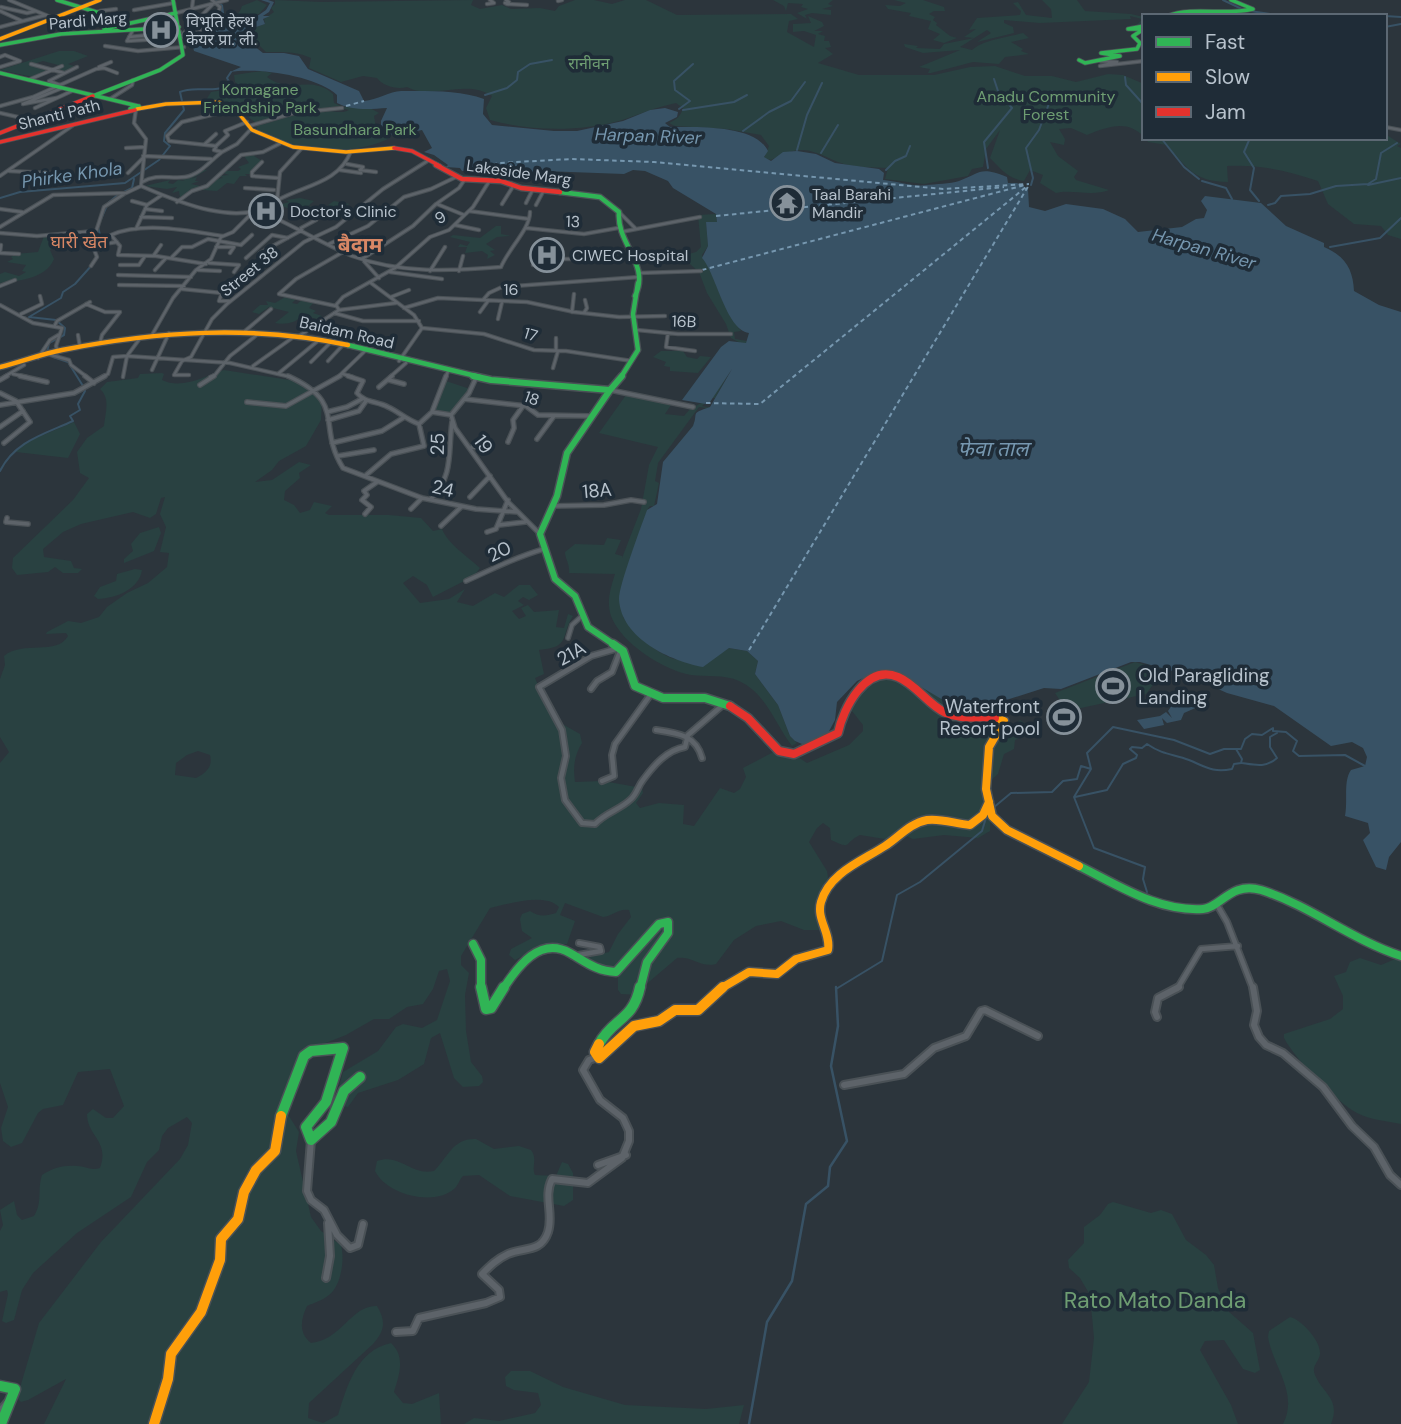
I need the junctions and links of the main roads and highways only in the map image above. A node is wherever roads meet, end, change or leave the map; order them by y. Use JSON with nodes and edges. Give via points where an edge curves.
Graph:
{"nodes":[{"id":1,"x":57,"y":0,"type":"edge"},
{"id":2,"x":100,"y":0,"type":"edge"},
{"id":3,"x":1231,"y":0,"type":"edge"},
{"id":4,"x":174,"y":2,"type":"edge"},
{"id":5,"x":79,"y":8,"type":"junction"},
{"id":6,"x":176,"y":13,"type":"junction"},
{"id":7,"x":1170,"y":14,"type":"edge"},
{"id":8,"x":122,"y":24,"type":"junction"},
{"id":9,"x":1142,"y":24,"type":"edge"},
{"id":10,"x":1142,"y":29,"type":"edge"},
{"id":11,"x":99,"y":30,"type":"junction"},
{"id":12,"x":1142,"y":30,"type":"edge"},
{"id":13,"x":180,"y":33,"type":"junction"},
{"id":14,"x":2,"y":37,"type":"edge"},
{"id":15,"x":0,"y":45,"type":"edge"},
{"id":16,"x":1079,"y":60,"type":"dead end"},
{"id":17,"x":1,"y":73,"type":"edge"},
{"id":18,"x":93,"y":96,"type":"junction"},
{"id":19,"x":134,"y":109,"type":"junction"},
{"id":20,"x":0,"y":134,"type":"edge"},
{"id":21,"x":0,"y":142,"type":"edge"},
{"id":22,"x":207,"y":329,"type":"junction"},
{"id":23,"x":153,"y":334,"type":"junction"},
{"id":24,"x":303,"y":334,"type":"junction"},
{"id":25,"x":365,"y":351,"type":"junction"},
{"id":26,"x":56,"y":353,"type":"junction"},
{"id":27,"x":0,"y":368,"type":"edge"},
{"id":28,"x":447,"y":372,"type":"junction"},
{"id":29,"x":607,"y":390,"type":"junction"},
{"id":30,"x":990,"y":807,"type":"junction"},
{"id":31,"x":473,"y":944,"type":"dead end"},
{"id":32,"x":1401,"y":956,"type":"edge"},
{"id":33,"x":360,"y":1077,"type":"dead end"},
{"id":34,"x":0,"y":1385,"type":"edge"},
{"id":35,"x":1,"y":1424,"type":"edge"},
{"id":36,"x":154,"y":1424,"type":"edge"}],
"edges":[{"from":1,"to":5,"type":"main road"},
{"from":2,"to":5,"type":"main road"},
{"from":3,"to":7,"type":"main road","via":[[1253,9],[1180,7]]},
{"from":4,"to":6,"type":"main road"},
{"from":5,"to":8,"type":"main road"},
{"from":5,"to":14,"type":"main road"},
{"from":6,"to":8,"type":"main road"},
{"from":6,"to":13,"type":"main road"},
{"from":8,"to":11,"type":"main road"},
{"from":9,"to":10,"type":"main road","via":[[1128,29]]},
{"from":11,"to":13,"type":"main road","name":"Pardi Marg","via":[[130,36]]},
{"from":11,"to":15,"type":"main road","name":"Pardi Marg"},
{"from":12,"to":16,"type":"main road","via":[[1133,36],[1139,48],[1101,52],[1120,56],[1100,61]]},
{"from":13,"to":18,"type":"main road","via":[[183,55],[171,64]]},
{"from":17,"to":18,"type":"main road"},
{"from":18,"to":19,"type":"main road"},
{"from":18,"to":20,"type":"main road"},
{"from":19,"to":21,"type":"main road","name":"Shanti Path"},
{"from":19,"to":29,"type":"main road","name":"Lakeside Marg","via":[[219,102],[249,126],[301,149],[387,147],[415,151],[465,180],[603,198],[619,212],[620,230],[641,267],[634,319],[640,320],[638,348],[633,361]]},
{"from":22,"to":23,"type":"main road","name":"Baidam Road"},
{"from":22,"to":23,"type":"main road","name":"Baidam Road"},
{"from":22,"to":24,"type":"main road","name":"Baidam Road"},
{"from":22,"to":24,"type":"main road","name":"Baidam Road"},
{"from":23,"to":26,"type":"main road","name":"Baidam Road"},
{"from":23,"to":26,"type":"main road","name":"Baidam Road"},
{"from":24,"to":25,"type":"main road","name":"Baidam Road"},
{"from":24,"to":25,"type":"main road","name":"Baidam Road"},
{"from":25,"to":28,"type":"main road","name":"Baidam Road"},
{"from":26,"to":27,"type":"main road","name":"Baidam Road"},
{"from":26,"to":27,"type":"main road","name":"Baidam Road"},
{"from":28,"to":29,"type":"main road","name":"Baidam Road","via":[[502,382]]},
{"from":28,"to":29,"type":"main road","name":"Baidam Road","via":[[523,386]]},
{"from":29,"to":30,"type":"main road","via":[[567,453],[557,496],[540,534],[555,579],[575,596],[590,629],[620,649],[633,682],[651,694],[671,699],[724,704],[748,718],[779,751],[797,754],[838,733],[843,706],[875,675],[897,677],[956,718],[1004,721],[987,753]]},
{"from":30,"to":31,"type":"main road","via":[[977,823],[926,820],[842,874],[819,904],[828,950],[796,959],[777,974],[740,976],[702,1008],[675,1010],[659,1021],[634,1026],[597,1057],[602,1036],[635,1007],[641,972],[669,936],[670,924],[659,924],[616,972],[581,964],[556,947],[546,948],[525,958],[486,1009],[481,1001],[484,957]]},
{"from":30,"to":32,"type":"main road","via":[[998,824],[1035,846],[1164,906],[1207,909],[1237,888],[1258,889]]},
{"from":33,"to":36,"type":"main road","via":[[344,1091],[331,1122],[311,1140],[306,1127],[326,1101],[342,1052],[340,1046],[304,1056],[278,1125],[275,1151],[256,1170],[244,1192],[238,1219],[221,1239],[216,1273],[201,1312],[171,1354]]},
{"from":34,"to":35,"type":"main road","via":[[15,1389]]}]}
